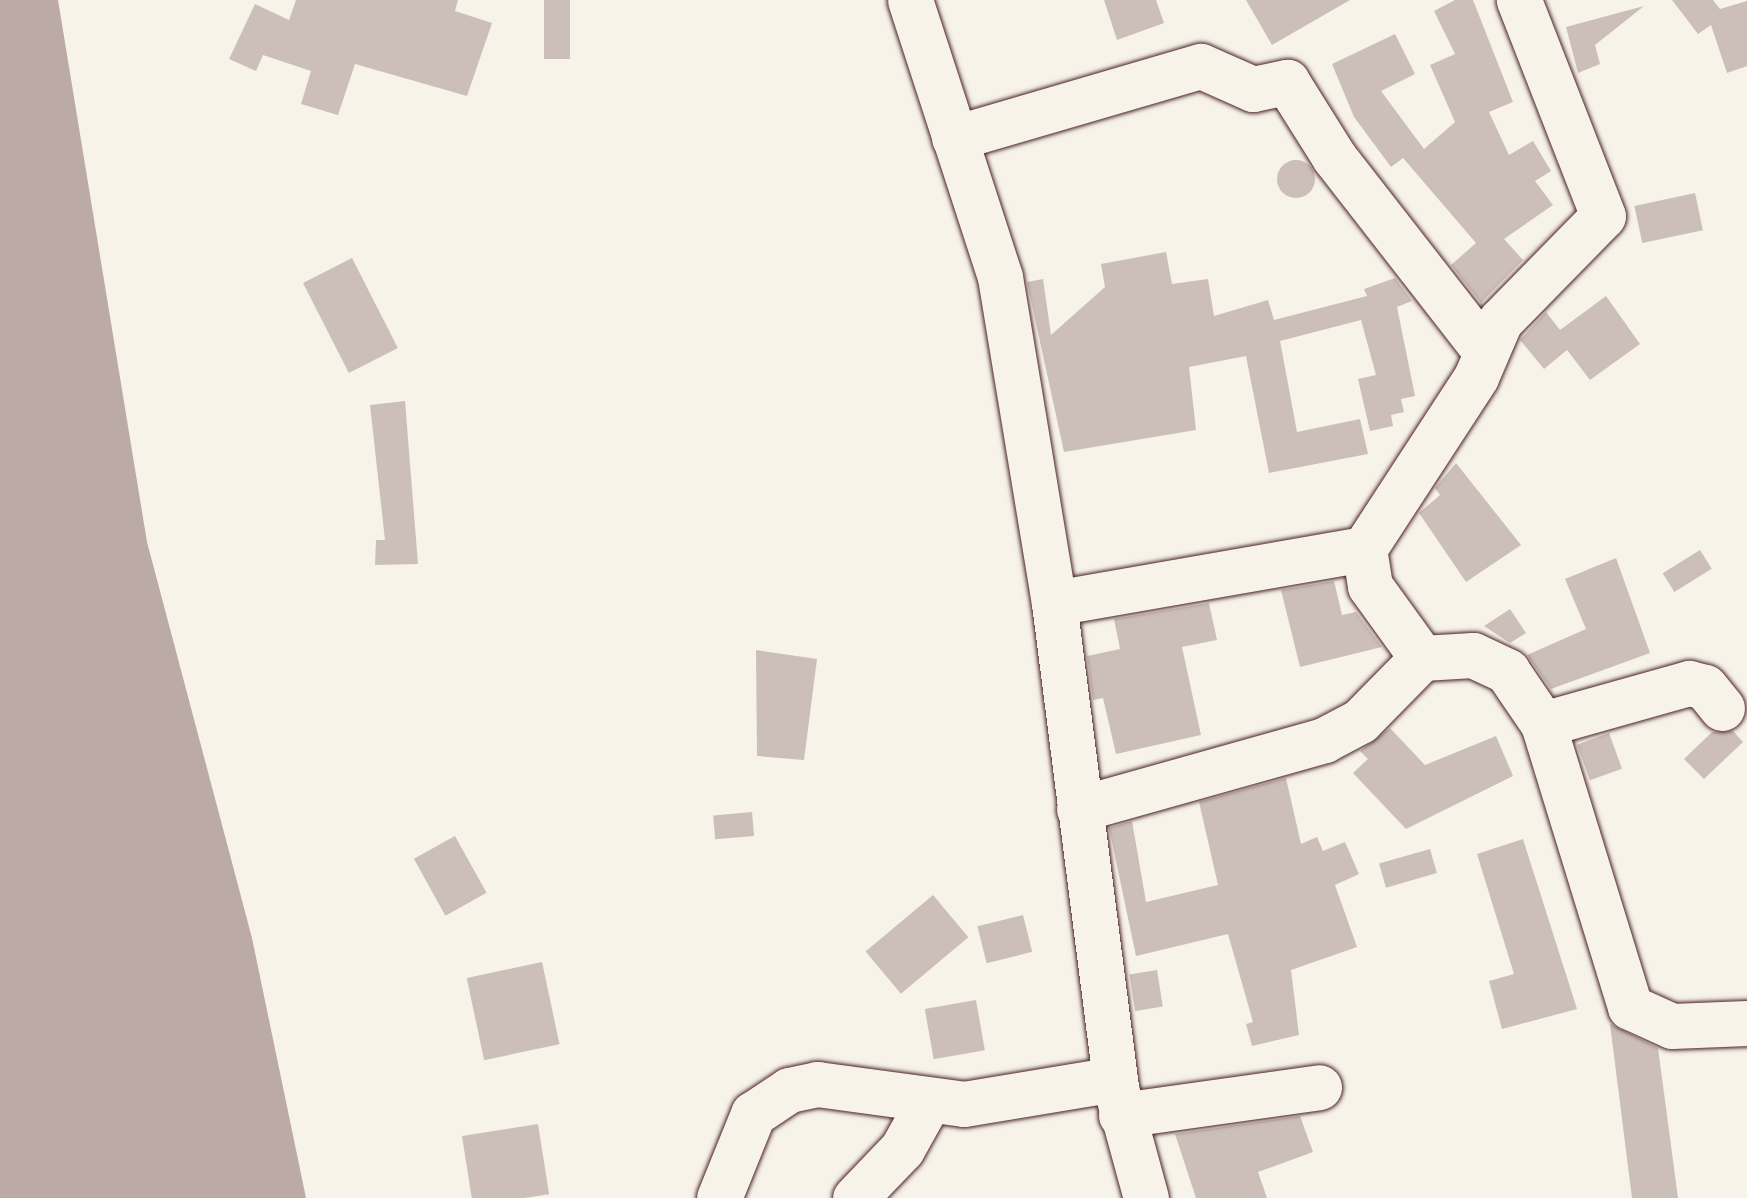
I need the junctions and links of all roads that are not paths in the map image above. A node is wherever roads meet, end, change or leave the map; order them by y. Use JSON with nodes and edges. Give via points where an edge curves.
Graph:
{"nodes":[{"id":1,"x":910,"y":0,"type":"edge"},
{"id":2,"x":1519,"y":0,"type":"edge"},
{"id":3,"x":954,"y":138,"type":"junction"},
{"id":4,"x":1485,"y":350,"type":"junction"},
{"id":5,"x":1364,"y":549,"type":"junction"},
{"id":6,"x":1054,"y":604,"type":"junction"},
{"id":7,"x":1422,"y":658,"type":"junction"},
{"id":8,"x":1722,"y":708,"type":"dead end"},
{"id":9,"x":1544,"y":724,"type":"junction"},
{"id":10,"x":1080,"y":808,"type":"junction"},
{"id":11,"x":1747,"y":1023,"type":"edge"},
{"id":12,"x":1318,"y":1087,"type":"dead end"},
{"id":13,"x":1118,"y":1097,"type":"junction"},
{"id":14,"x":927,"y":1104,"type":"junction"},
{"id":15,"x":719,"y":1198,"type":"edge"},
{"id":16,"x":855,"y":1198,"type":"edge"},
{"id":17,"x":1146,"y":1198,"type":"edge"}],
"edges":[{"from":1,"to":3,"type":"street"},
{"from":2,"to":4,"type":"street","via":[[1604,216],[1500,321]]},
{"from":3,"to":4,"type":"street","via":[[1202,66],[1252,90],[1288,82],[1334,156]]},
{"from":3,"to":6,"type":"street","via":[[1000,278]]},
{"from":4,"to":5,"type":"street","via":[[1466,394]]},
{"from":5,"to":6,"type":"street"},
{"from":5,"to":7,"type":"street","via":[[1370,586]]},
{"from":6,"to":10,"type":"street"},
{"from":7,"to":9,"type":"street","via":[[1473,655],[1507,672]]},
{"from":7,"to":10,"type":"street","via":[[1360,722],[1324,740]]},
{"from":8,"to":9,"type":"street","via":[[1705,687],[1689,683]]},
{"from":9,"to":11,"type":"street","via":[[1630,1007],[1672,1026]]},
{"from":10,"to":13,"type":"street"},
{"from":12,"to":13,"type":"street"},
{"from":13,"to":14,"type":"street"},
{"from":13,"to":17,"type":"street"},
{"from":14,"to":15,"type":"street","via":[[816,1084],[789,1090],[753,1114]]},
{"from":14,"to":16,"type":"street","via":[[902,1149]]}]}
